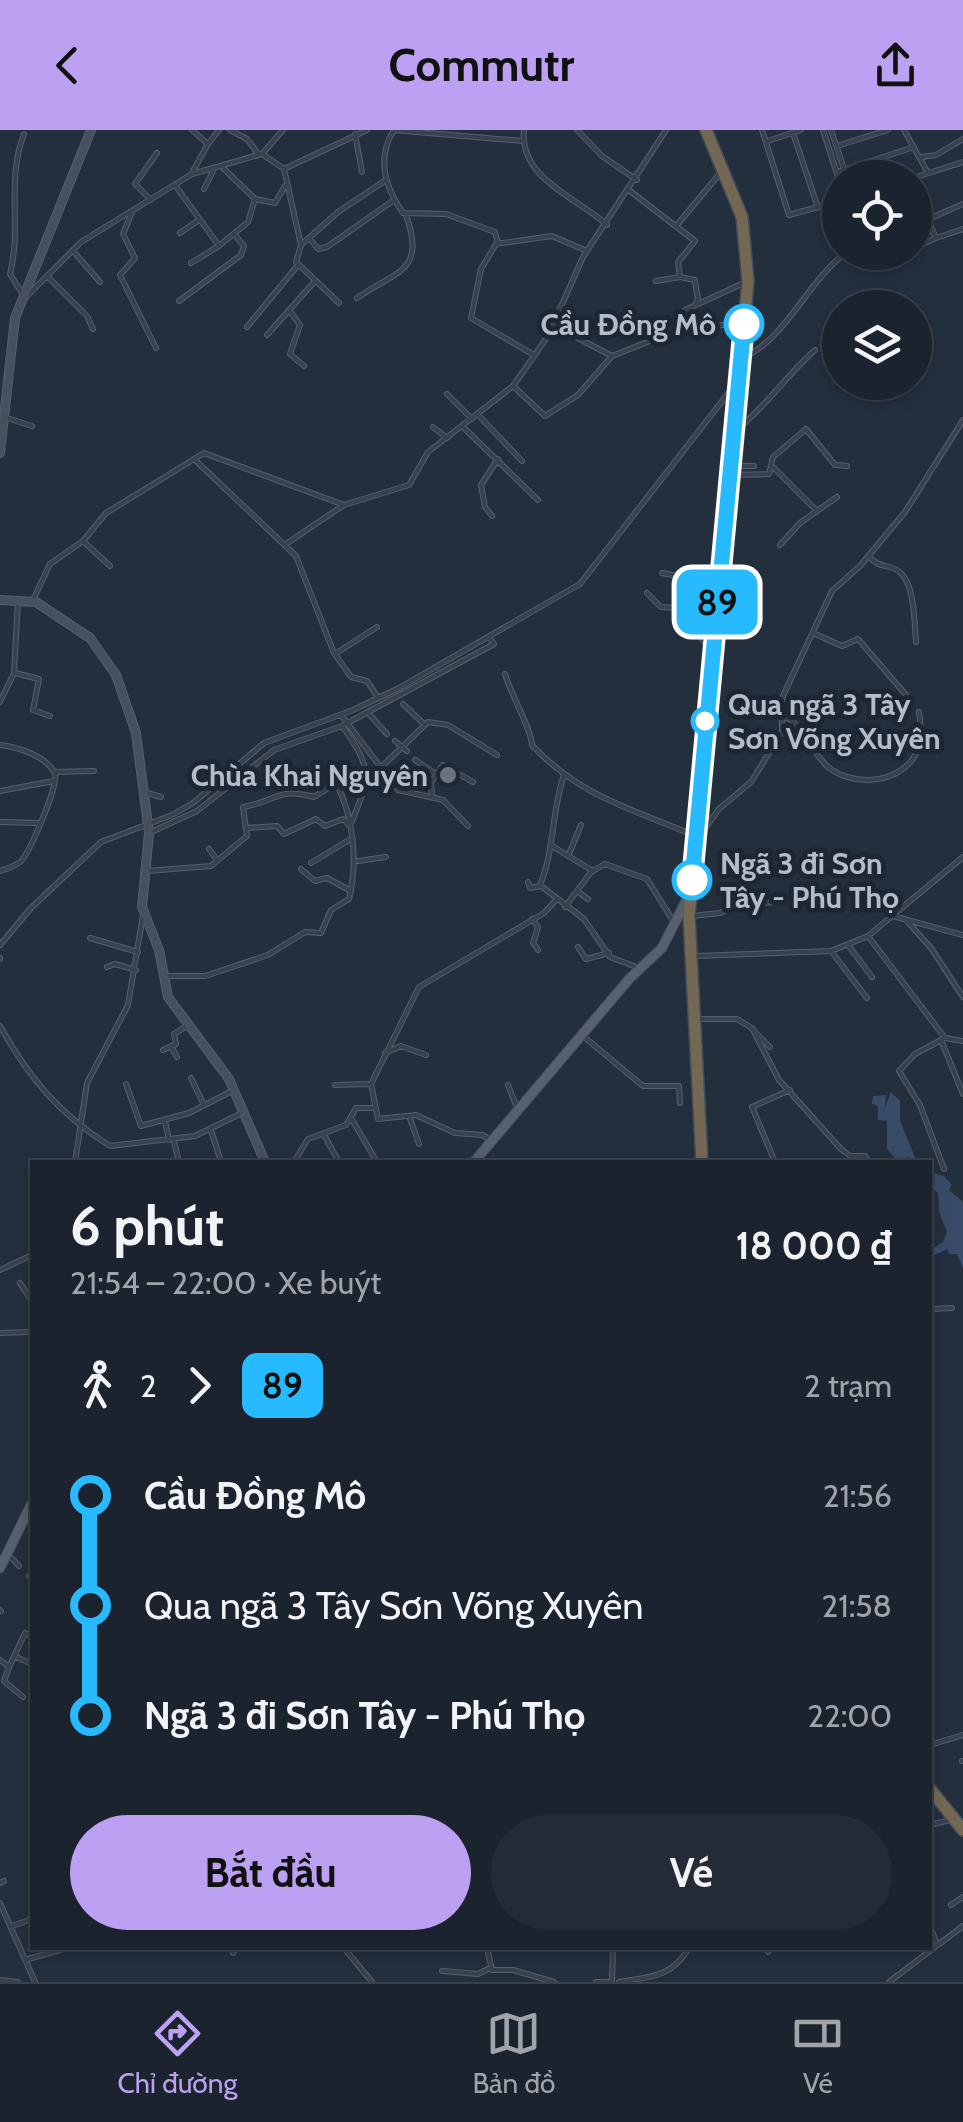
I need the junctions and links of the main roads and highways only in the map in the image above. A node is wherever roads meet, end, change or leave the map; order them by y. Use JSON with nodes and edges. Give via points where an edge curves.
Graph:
{"nodes":[{"id":1,"x":709,"y":131,"type":"edge"},
{"id":2,"x":691,"y":891,"type":"junction"},
{"id":3,"x":476,"y":1160,"type":"edge"},
{"id":4,"x":702,"y":1160,"type":"edge"},
{"id":5,"x":30,"y":1507,"type":"edge"},
{"id":6,"x":3,"y":1560,"type":"edge"},
{"id":7,"x":932,"y":1791,"type":"edge"},
{"id":8,"x":959,"y":1825,"type":"edge"}],
"edges":[{"from":1,"to":2,"type":"highway","via":[[742,217],[748,281]]},
{"from":2,"to":3,"type":"main road","via":[[662,948]]},
{"from":2,"to":4,"type":"highway"},
{"from":5,"to":6,"type":"main road"},
{"from":7,"to":8,"type":"highway"}]}
